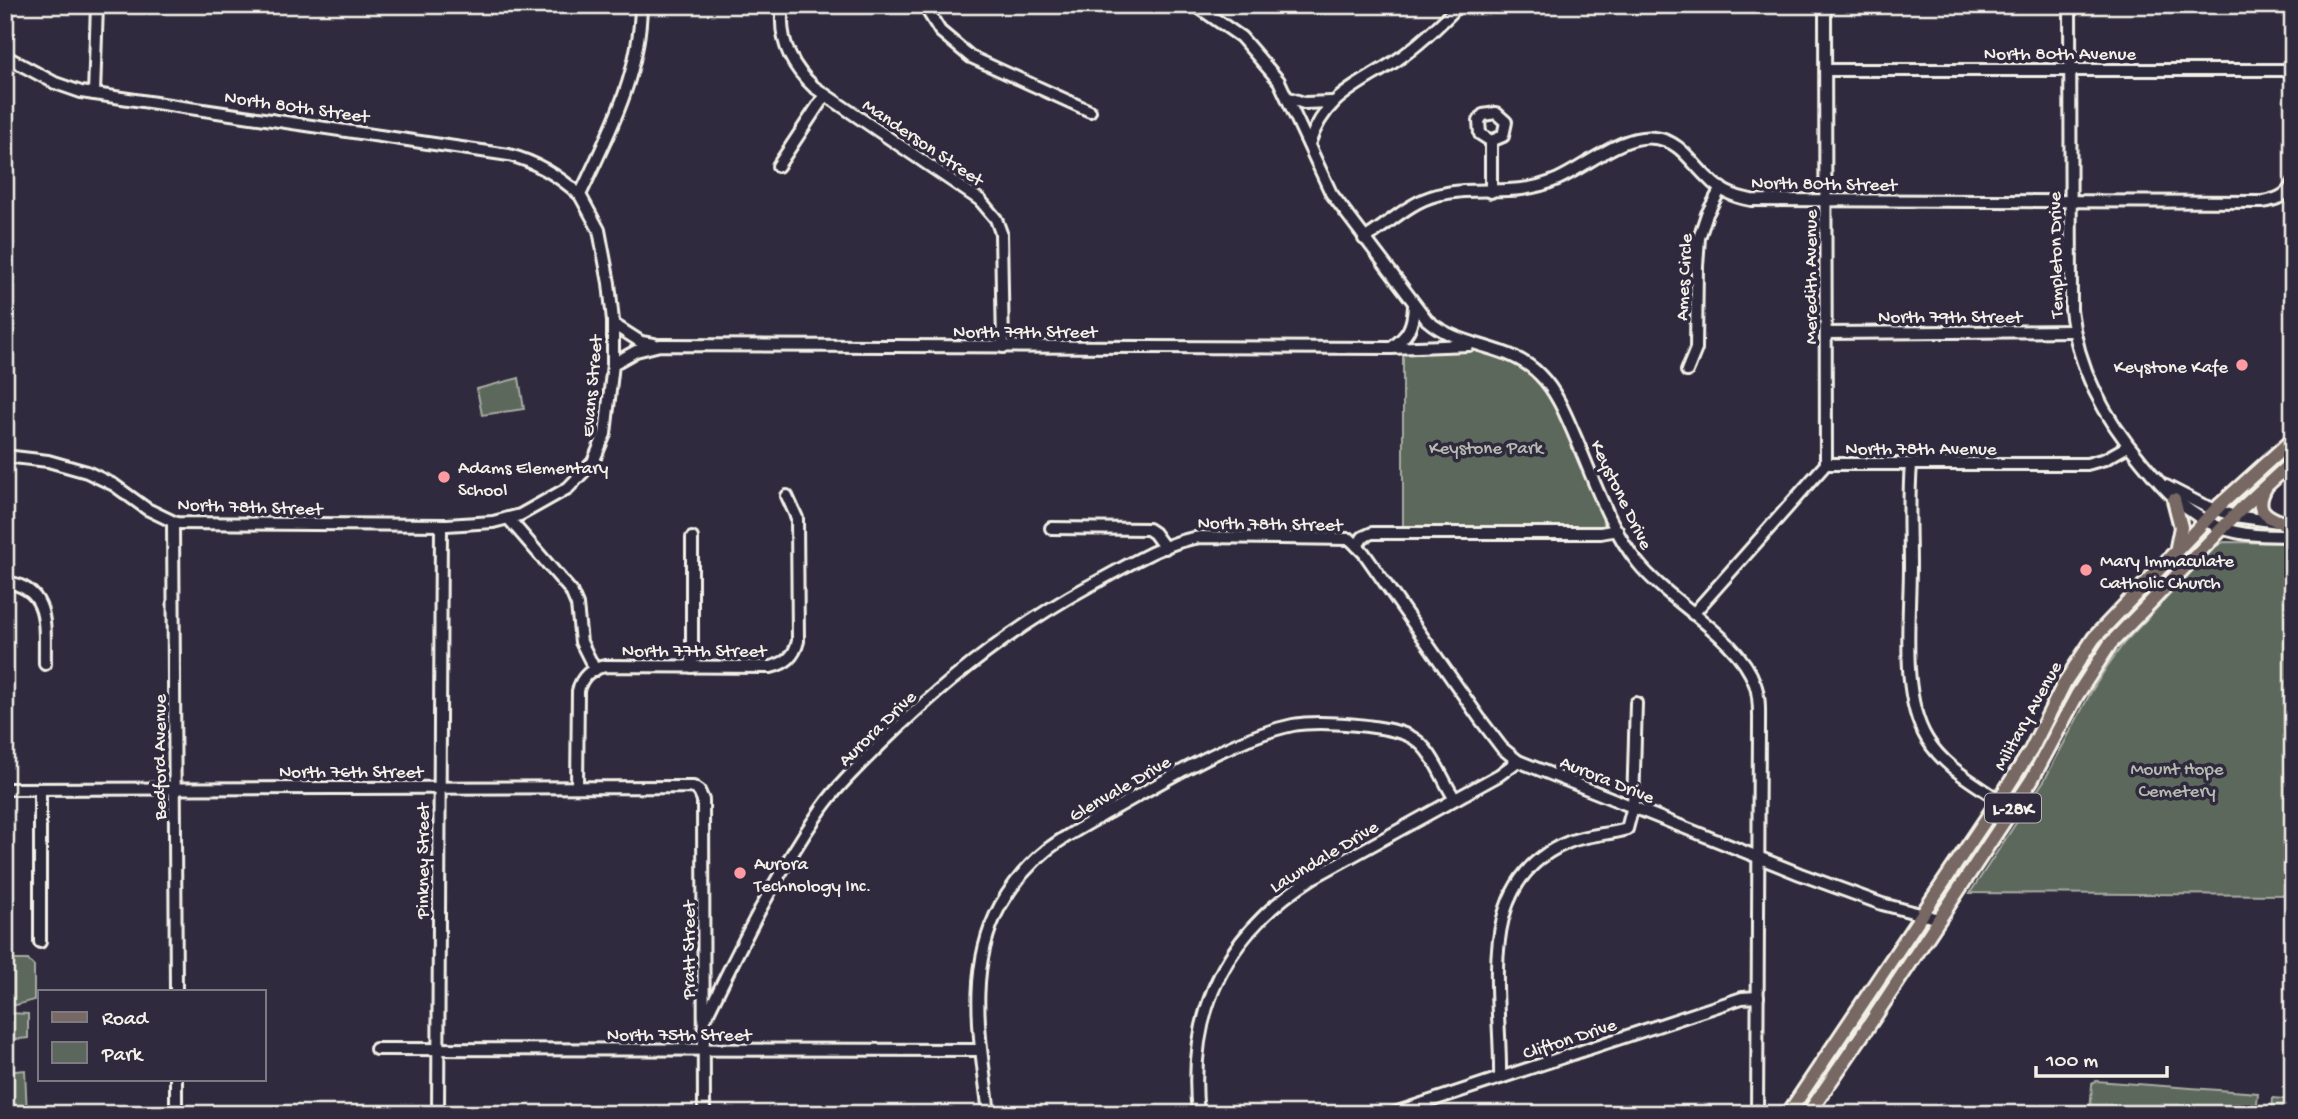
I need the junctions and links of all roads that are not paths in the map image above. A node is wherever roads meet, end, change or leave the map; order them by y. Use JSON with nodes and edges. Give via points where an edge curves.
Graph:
{"nodes":[{"id":1,"x":97,"y":5,"type":"edge"},
{"id":2,"x":641,"y":5,"type":"edge"},
{"id":3,"x":783,"y":5,"type":"edge"},
{"id":4,"x":924,"y":5,"type":"edge"},
{"id":5,"x":1195,"y":5,"type":"edge"},
{"id":6,"x":1459,"y":5,"type":"edge"},
{"id":7,"x":1825,"y":5,"type":"edge"},
{"id":8,"x":2070,"y":5,"type":"edge"},
{"id":9,"x":5,"y":56,"type":"edge"},
{"id":10,"x":2070,"y":69,"type":"junction"},
{"id":11,"x":1827,"y":70,"type":"junction"},
{"id":12,"x":2293,"y":70,"type":"edge"},
{"id":13,"x":94,"y":94,"type":"junction"},
{"id":14,"x":825,"y":95,"type":"junction"},
{"id":15,"x":1289,"y":98,"type":"junction"},
{"id":16,"x":1332,"y":102,"type":"junction"},
{"id":17,"x":1090,"y":111,"type":"dead end"},
{"id":18,"x":1491,"y":141,"type":"dead end"},
{"id":19,"x":1309,"y":144,"type":"junction"},
{"id":20,"x":778,"y":166,"type":"dead end"},
{"id":21,"x":1721,"y":188,"type":"junction"},
{"id":22,"x":2290,"y":188,"type":"edge"},
{"id":23,"x":1491,"y":192,"type":"junction"},
{"id":24,"x":580,"y":195,"type":"junction"},
{"id":25,"x":1827,"y":201,"type":"junction"},
{"id":26,"x":2070,"y":201,"type":"junction"},
{"id":27,"x":1364,"y":239,"type":"junction"},
{"id":28,"x":1414,"y":306,"type":"junction"},
{"id":29,"x":613,"y":324,"type":"junction"},
{"id":30,"x":2073,"y":331,"type":"junction"},
{"id":31,"x":1827,"y":333,"type":"junction"},
{"id":32,"x":660,"y":345,"type":"junction"},
{"id":33,"x":1474,"y":345,"type":"junction"},
{"id":34,"x":1003,"y":347,"type":"junction"},
{"id":35,"x":1391,"y":348,"type":"junction"},
{"id":36,"x":613,"y":364,"type":"junction"},
{"id":37,"x":1687,"y":371,"type":"dead end"},
{"id":38,"x":2293,"y":439,"type":"edge"},
{"id":39,"x":2128,"y":446,"type":"junction"},
{"id":40,"x":5,"y":456,"type":"edge"},
{"id":41,"x":2293,"y":461,"type":"edge"},
{"id":42,"x":1826,"y":464,"type":"junction"},
{"id":43,"x":1911,"y":465,"type":"junction"},
{"id":44,"x":2157,"y":481,"type":"junction"},
{"id":45,"x":2267,"y":484,"type":"junction"},
{"id":46,"x":787,"y":496,"type":"dead end"},
{"id":47,"x":2174,"y":500,"type":"junction"},
{"id":48,"x":2215,"y":510,"type":"junction"},
{"id":49,"x":2234,"y":516,"type":"junction"},
{"id":50,"x":508,"y":518,"type":"junction"},
{"id":51,"x":2205,"y":521,"type":"junction"},
{"id":52,"x":173,"y":522,"type":"junction"},
{"id":53,"x":2288,"y":524,"type":"edge"},
{"id":54,"x":441,"y":525,"type":"junction"},
{"id":55,"x":1051,"y":528,"type":"dead end"},
{"id":56,"x":2221,"y":528,"type":"junction"},
{"id":57,"x":1617,"y":530,"type":"junction"},
{"id":58,"x":2293,"y":536,"type":"edge"},
{"id":59,"x":692,"y":538,"type":"dead end"},
{"id":60,"x":1357,"y":546,"type":"junction"},
{"id":61,"x":1165,"y":548,"type":"junction"},
{"id":62,"x":2175,"y":551,"type":"junction"},
{"id":63,"x":5,"y":582,"type":"edge"},
{"id":64,"x":1693,"y":614,"type":"junction"},
{"id":65,"x":45,"y":664,"type":"dead end"},
{"id":66,"x":692,"y":667,"type":"junction"},
{"id":67,"x":595,"y":670,"type":"junction"},
{"id":68,"x":1636,"y":702,"type":"dead end"},
{"id":69,"x":1518,"y":761,"type":"junction"},
{"id":70,"x":577,"y":787,"type":"junction"},
{"id":71,"x":176,"y":788,"type":"junction"},
{"id":72,"x":439,"y":788,"type":"junction"},
{"id":73,"x":5,"y":789,"type":"edge"},
{"id":74,"x":40,"y":789,"type":"junction"},
{"id":75,"x":697,"y":789,"type":"joint"},
{"id":76,"x":1455,"y":799,"type":"junction"},
{"id":77,"x":2000,"y":800,"type":"junction"},
{"id":78,"x":1633,"y":807,"type":"junction"},
{"id":79,"x":1758,"y":856,"type":"junction"},
{"id":80,"x":1922,"y":916,"type":"junction"},
{"id":81,"x":1939,"y":919,"type":"junction"},
{"id":82,"x":40,"y":942,"type":"dead end"},
{"id":83,"x":176,"y":990,"type":"edge"},
{"id":84,"x":1758,"y":997,"type":"junction"},
{"id":85,"x":704,"y":1021,"type":"junction"},
{"id":86,"x":376,"y":1049,"type":"dead end"},
{"id":87,"x":704,"y":1050,"type":"junction"},
{"id":88,"x":981,"y":1050,"type":"junction"},
{"id":89,"x":438,"y":1051,"type":"junction"},
{"id":90,"x":1500,"y":1078,"type":"junction"},
{"id":91,"x":176,"y":1080,"type":"edge"},
{"id":92,"x":1758,"y":1112,"type":"edge"},
{"id":93,"x":176,"y":1114,"type":"edge"},
{"id":94,"x":438,"y":1114,"type":"edge"},
{"id":95,"x":704,"y":1114,"type":"edge"},
{"id":96,"x":989,"y":1114,"type":"edge"},
{"id":97,"x":1198,"y":1114,"type":"edge"},
{"id":98,"x":1391,"y":1114,"type":"edge"},
{"id":99,"x":1788,"y":1114,"type":"edge"},
{"id":100,"x":1808,"y":1114,"type":"edge"}],
"edges":[{"from":1,"to":13,"type":"street"},
{"from":2,"to":24,"type":"street","via":[[638,46],[627,91]]},
{"from":3,"to":14,"type":"street","name":"Manderson Street","via":[[782,34],[788,53],[803,77]]},
{"from":4,"to":17,"type":"street","via":[[940,31],[971,57]]},
{"from":5,"to":15,"type":"street","name":"Keystone Drive","via":[[1254,50]]},
{"from":6,"to":16,"type":"street","via":[[1415,47]]},
{"from":7,"to":11,"type":"street","name":"Meredith Avenue"},
{"from":8,"to":10,"type":"street","name":"Templeton Drive"},
{"from":9,"to":13,"type":"street","name":"North 80th Street","via":[[64,86]]},
{"from":10,"to":11,"type":"street","name":"North 80th Avenue"},
{"from":10,"to":12,"type":"street","name":"North 80th Avenue"},
{"from":10,"to":26,"type":"street","name":"Templeton Drive"},
{"from":11,"to":25,"type":"street","name":"Meredith Avenue"},
{"from":13,"to":24,"type":"street","name":"North 80th Street","via":[[509,155],[549,171]]},
{"from":14,"to":20,"type":"street"},
{"from":14,"to":34,"type":"street","name":"Manderson Street","via":[[990,210],[1002,242]]},
{"from":15,"to":16,"type":"street","via":[[1315,105]]},
{"from":15,"to":19,"type":"street","name":"Keystone Drive"},
{"from":16,"to":19,"type":"street","via":[[1318,120]]},
{"from":18,"to":23,"type":"street"},
{"from":19,"to":27,"type":"street","name":"Keystone Drive","via":[[1331,193]]},
{"from":21,"to":23,"type":"street","name":"North 80th Street","via":[[1683,150],[1647,137],[1625,142],[1545,185]]},
{"from":21,"to":25,"type":"street","name":"North 80th Street","via":[[1751,200]]},
{"from":21,"to":37,"type":"street","name":"Ames Circle","via":[[1699,238],[1696,349]]},
{"from":22,"to":26,"type":"street","name":"North 80th Street","via":[[2262,202]]},
{"from":23,"to":27,"type":"street","name":"North 80th Street","via":[[1451,192],[1425,199]]},
{"from":24,"to":29,"type":"street","name":"Evans Street","via":[[599,230]]},
{"from":25,"to":26,"type":"street","name":"North 80th Street"},
{"from":25,"to":31,"type":"street","name":"Meredith Avenue"},
{"from":26,"to":30,"type":"street","name":"Templeton Drive"},
{"from":27,"to":28,"type":"street","name":"Keystone Drive"},
{"from":28,"to":33,"type":"street","name":"Keystone Drive","via":[[1440,330]]},
{"from":28,"to":35,"type":"street","via":[[1409,332]]},
{"from":29,"to":32,"type":"street","name":"North 79th Street","via":[[640,342]]},
{"from":29,"to":36,"type":"street","name":"Evans Street"},
{"from":30,"to":31,"type":"street","name":"North 79th Street"},
{"from":30,"to":39,"type":"street","name":"Templeton Drive","via":[[2092,388]]},
{"from":31,"to":42,"type":"street","name":"Meredith Avenue"},
{"from":32,"to":34,"type":"street","name":"North 79th Street"},
{"from":32,"to":36,"type":"street","name":"North 79th Street"},
{"from":33,"to":35,"type":"street","name":"North 79th Street"},
{"from":33,"to":57,"type":"street","name":"Keystone Drive","via":[[1519,359],[1546,382]]},
{"from":34,"to":35,"type":"street","name":"North 79th Street"},
{"from":36,"to":50,"type":"street","name":"Evans Street","via":[[605,435],[593,462],[553,498]]},
{"from":38,"to":48,"type":"main road","name":"Military Avenue","number":"L-28K"},
{"from":39,"to":43,"type":"street","name":"North 78th Avenue","via":[[2105,460],[2087,464]]},
{"from":39,"to":44,"type":"street","name":"Templeton Drive"},
{"from":40,"to":52,"type":"street","name":"North 78th Street","via":[[87,472]]},
{"from":41,"to":45,"type":"main road","name":"Military Avenue","number":"L-28K"},
{"from":42,"to":43,"type":"street","name":"North 78th Avenue"},
{"from":42,"to":64,"type":"street","name":"North 78th Avenue"},
{"from":43,"to":77,"type":"street","via":[[1910,673],[1914,709],[1940,757]]},
{"from":44,"to":47,"type":"street","name":"Templeton Drive"},
{"from":44,"to":48,"type":"street","name":"Templeton Drive"},
{"from":45,"to":49,"type":"main road","name":"Military Avenue","number":"L-28K"},
{"from":45,"to":53,"type":"main road","via":[[2260,498],[2262,509],[2270,518]]},
{"from":46,"to":66,"type":"street","name":"North 77th Street","via":[[797,518],[798,641],[792,657],[771,667]]},
{"from":47,"to":51,"type":"street","name":"Templeton Drive"},
{"from":47,"to":62,"type":"main road","via":[[2181,527]]},
{"from":48,"to":49,"type":"street"},
{"from":48,"to":51,"type":"main road","name":"Military Avenue","number":"L-28K"},
{"from":49,"to":53,"type":"street"},
{"from":49,"to":56,"type":"main road","name":"Military Avenue","number":"L-28K"},
{"from":50,"to":54,"type":"street","name":"North 78th Street"},
{"from":50,"to":67,"type":"street","via":[[571,592],[581,642]]},
{"from":51,"to":56,"type":"street"},
{"from":51,"to":62,"type":"main road","name":"Military Avenue","number":"L-28K"},
{"from":52,"to":54,"type":"street","name":"North 78th Street"},
{"from":52,"to":71,"type":"street","name":"Bedford Avenue"},
{"from":54,"to":72,"type":"street","name":"Pinkney Street"},
{"from":55,"to":61,"type":"street","via":[[1148,529]]},
{"from":56,"to":58,"type":"street"},
{"from":56,"to":81,"type":"main road","name":"Military Avenue","number":"L-28K","via":[[2110,644],[2032,779]]},
{"from":57,"to":60,"type":"street","name":"North 78th Street","via":[[1372,533]]},
{"from":57,"to":64,"type":"street","name":"Keystone Drive","via":[[1650,577]]},
{"from":59,"to":66,"type":"street"},
{"from":60,"to":61,"type":"street","name":"North 78th Street","via":[[1350,539],[1200,537]]},
{"from":60,"to":69,"type":"street","name":"Aurora Drive","via":[[1502,748]]},
{"from":61,"to":85,"type":"street","name":"Aurora Drive","via":[[1075,594],[1012,634],[934,695],[865,759],[824,806],[784,866]]},
{"from":62,"to":77,"type":"main road","name":"Military Avenue","number":"L-28K","via":[[2094,638]]},
{"from":63,"to":65,"type":"street","via":[[27,589],[41,605]]},
{"from":64,"to":79,"type":"street","name":"Keystone Drive","via":[[1743,662],[1758,692]]},
{"from":66,"to":67,"type":"street","name":"North 77th Street","via":[[606,666]]},
{"from":67,"to":70,"type":"street","via":[[585,676],[578,691]]},
{"from":68,"to":78,"type":"street"},
{"from":69,"to":76,"type":"street","name":"Lawndale Drive"},
{"from":69,"to":78,"type":"street","name":"Aurora Drive"},
{"from":70,"to":72,"type":"street","name":"North 76th Street"},
{"from":70,"to":75,"type":"street","name":"North 76th Street"},
{"from":71,"to":72,"type":"street","name":"North 76th Street"},
{"from":71,"to":74,"type":"street","name":"North 76th Street"},
{"from":71,"to":83,"type":"street","name":"Bedford Avenue"},
{"from":72,"to":89,"type":"street","name":"Pinkney Street"},
{"from":73,"to":74,"type":"street","name":"North 76th Street"},
{"from":74,"to":82,"type":"street"},
{"from":75,"to":85,"type":"street","name":"Pratt Street","via":[[704,800]]},
{"from":76,"to":88,"type":"street","name":"Glenvale Drive","via":[[1414,738],[1338,722],[1279,729],[1179,772],[1059,841],[1011,889],[992,924],[981,963],[977,998]]},
{"from":76,"to":97,"type":"street","name":"Lawndale Drive","via":[[1292,890],[1244,936],[1217,978],[1200,1030]]},
{"from":77,"to":80,"type":"main road","name":"Military Avenue","number":"L-28K"},
{"from":78,"to":79,"type":"street","name":"Aurora Drive"},
{"from":78,"to":90,"type":"street","via":[[1627,829],[1555,848],[1529,869],[1509,897],[1497,941]]},
{"from":79,"to":80,"type":"street","name":"Aurora Drive"},
{"from":79,"to":84,"type":"street","name":"Keystone Drive"},
{"from":80,"to":81,"type":"street","name":"Aurora Drive"},
{"from":80,"to":99,"type":"main road","name":"Military Avenue","number":"L-28K"},
{"from":81,"to":100,"type":"main road","name":"Military Avenue","number":"L-28K"},
{"from":84,"to":90,"type":"street","name":"Clifton Drive","via":[[1742,998]]},
{"from":84,"to":92,"type":"street","name":"Keystone Drive"},
{"from":85,"to":87,"type":"street","name":"Pratt Street"},
{"from":86,"to":89,"type":"street","name":"North 75th Street"},
{"from":87,"to":88,"type":"street","name":"North 75th Street"},
{"from":87,"to":89,"type":"street","name":"North 75th Street"},
{"from":87,"to":95,"type":"street","name":"Pratt Street"},
{"from":88,"to":96,"type":"street","name":"Glenvale Drive"},
{"from":89,"to":94,"type":"street","name":"Pinkney Street"},
{"from":90,"to":98,"type":"street","name":"Clifton Drive"},
{"from":91,"to":93,"type":"street"}]}
